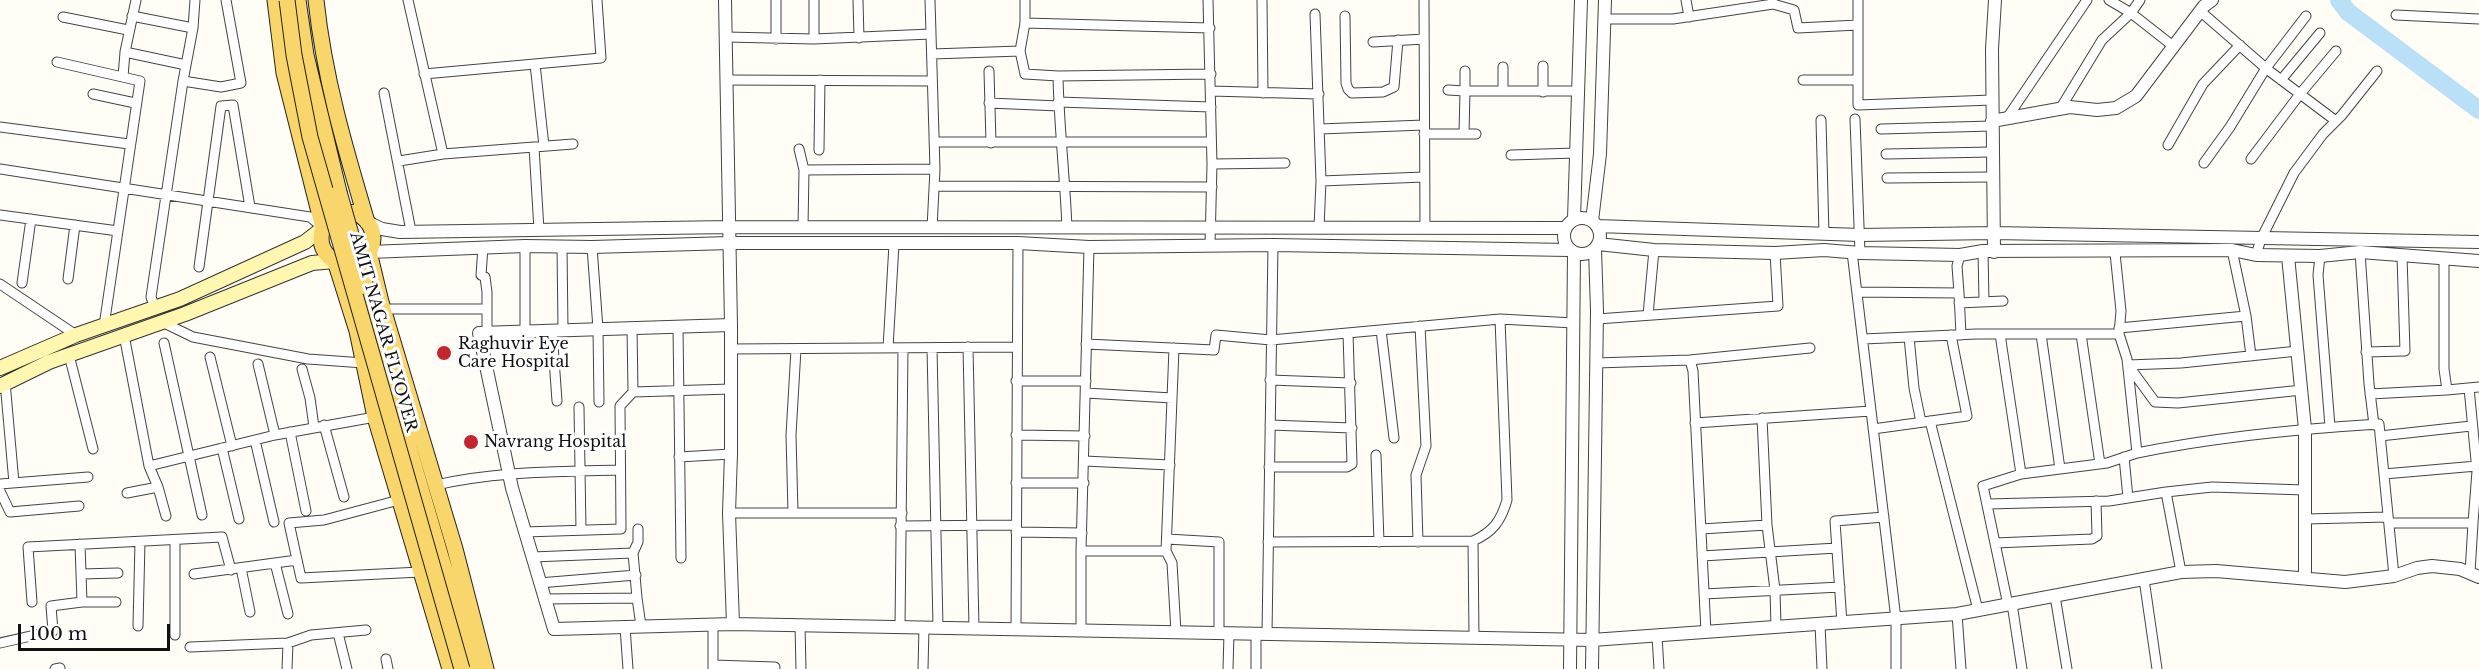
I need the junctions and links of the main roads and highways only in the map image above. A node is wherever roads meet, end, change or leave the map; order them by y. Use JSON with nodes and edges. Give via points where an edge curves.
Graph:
{"nodes":[{"id":1,"x":275,"y":0,"type":"edge"},
{"id":2,"x":287,"y":0,"type":"edge"},
{"id":3,"x":298,"y":0,"type":"edge"},
{"id":4,"x":316,"y":0,"type":"edge"},
{"id":5,"x":368,"y":222,"type":"junction"},
{"id":6,"x":323,"y":228,"type":"junction"},
{"id":7,"x":369,"y":252,"type":"junction"},
{"id":8,"x":334,"y":261,"type":"junction"},
{"id":9,"x":0,"y":368,"type":"edge"},
{"id":10,"x":3,"y":384,"type":"edge"},
{"id":11,"x":450,"y":669,"type":"edge"},
{"id":12,"x":462,"y":669,"type":"edge"},
{"id":13,"x":474,"y":669,"type":"edge"},
{"id":14,"x":486,"y":669,"type":"edge"}],
"edges":[{"from":1,"to":6,"type":"main road","via":[[284,73]]},
{"from":2,"to":12,"type":"main road","name":"AMIT NAGAR FLYOVER","bridge":true,"via":[[310,137]]},
{"from":3,"to":13,"type":"main road","name":"AMIT NAGAR FLYOVER","bridge":true,"via":[[306,55],[339,192]]},
{"from":4,"to":5,"type":"main road","via":[[321,50],[336,115]]},
{"from":5,"to":6,"type":"main road","via":[[348,212],[333,216]]},
{"from":5,"to":7,"type":"main road","via":[[373,237]]},
{"from":6,"to":8,"type":"main road","via":[[322,243]]},
{"from":6,"to":9,"type":"main road","via":[[305,242],[180,299],[76,335]]},
{"from":7,"to":8,"type":"main road","via":[[350,264]]},
{"from":7,"to":14,"type":"main road","via":[[456,549]]},
{"from":8,"to":10,"type":"main road","via":[[312,262],[49,362]]},
{"from":8,"to":11,"type":"main road","via":[[357,331],[375,417]]}]}
